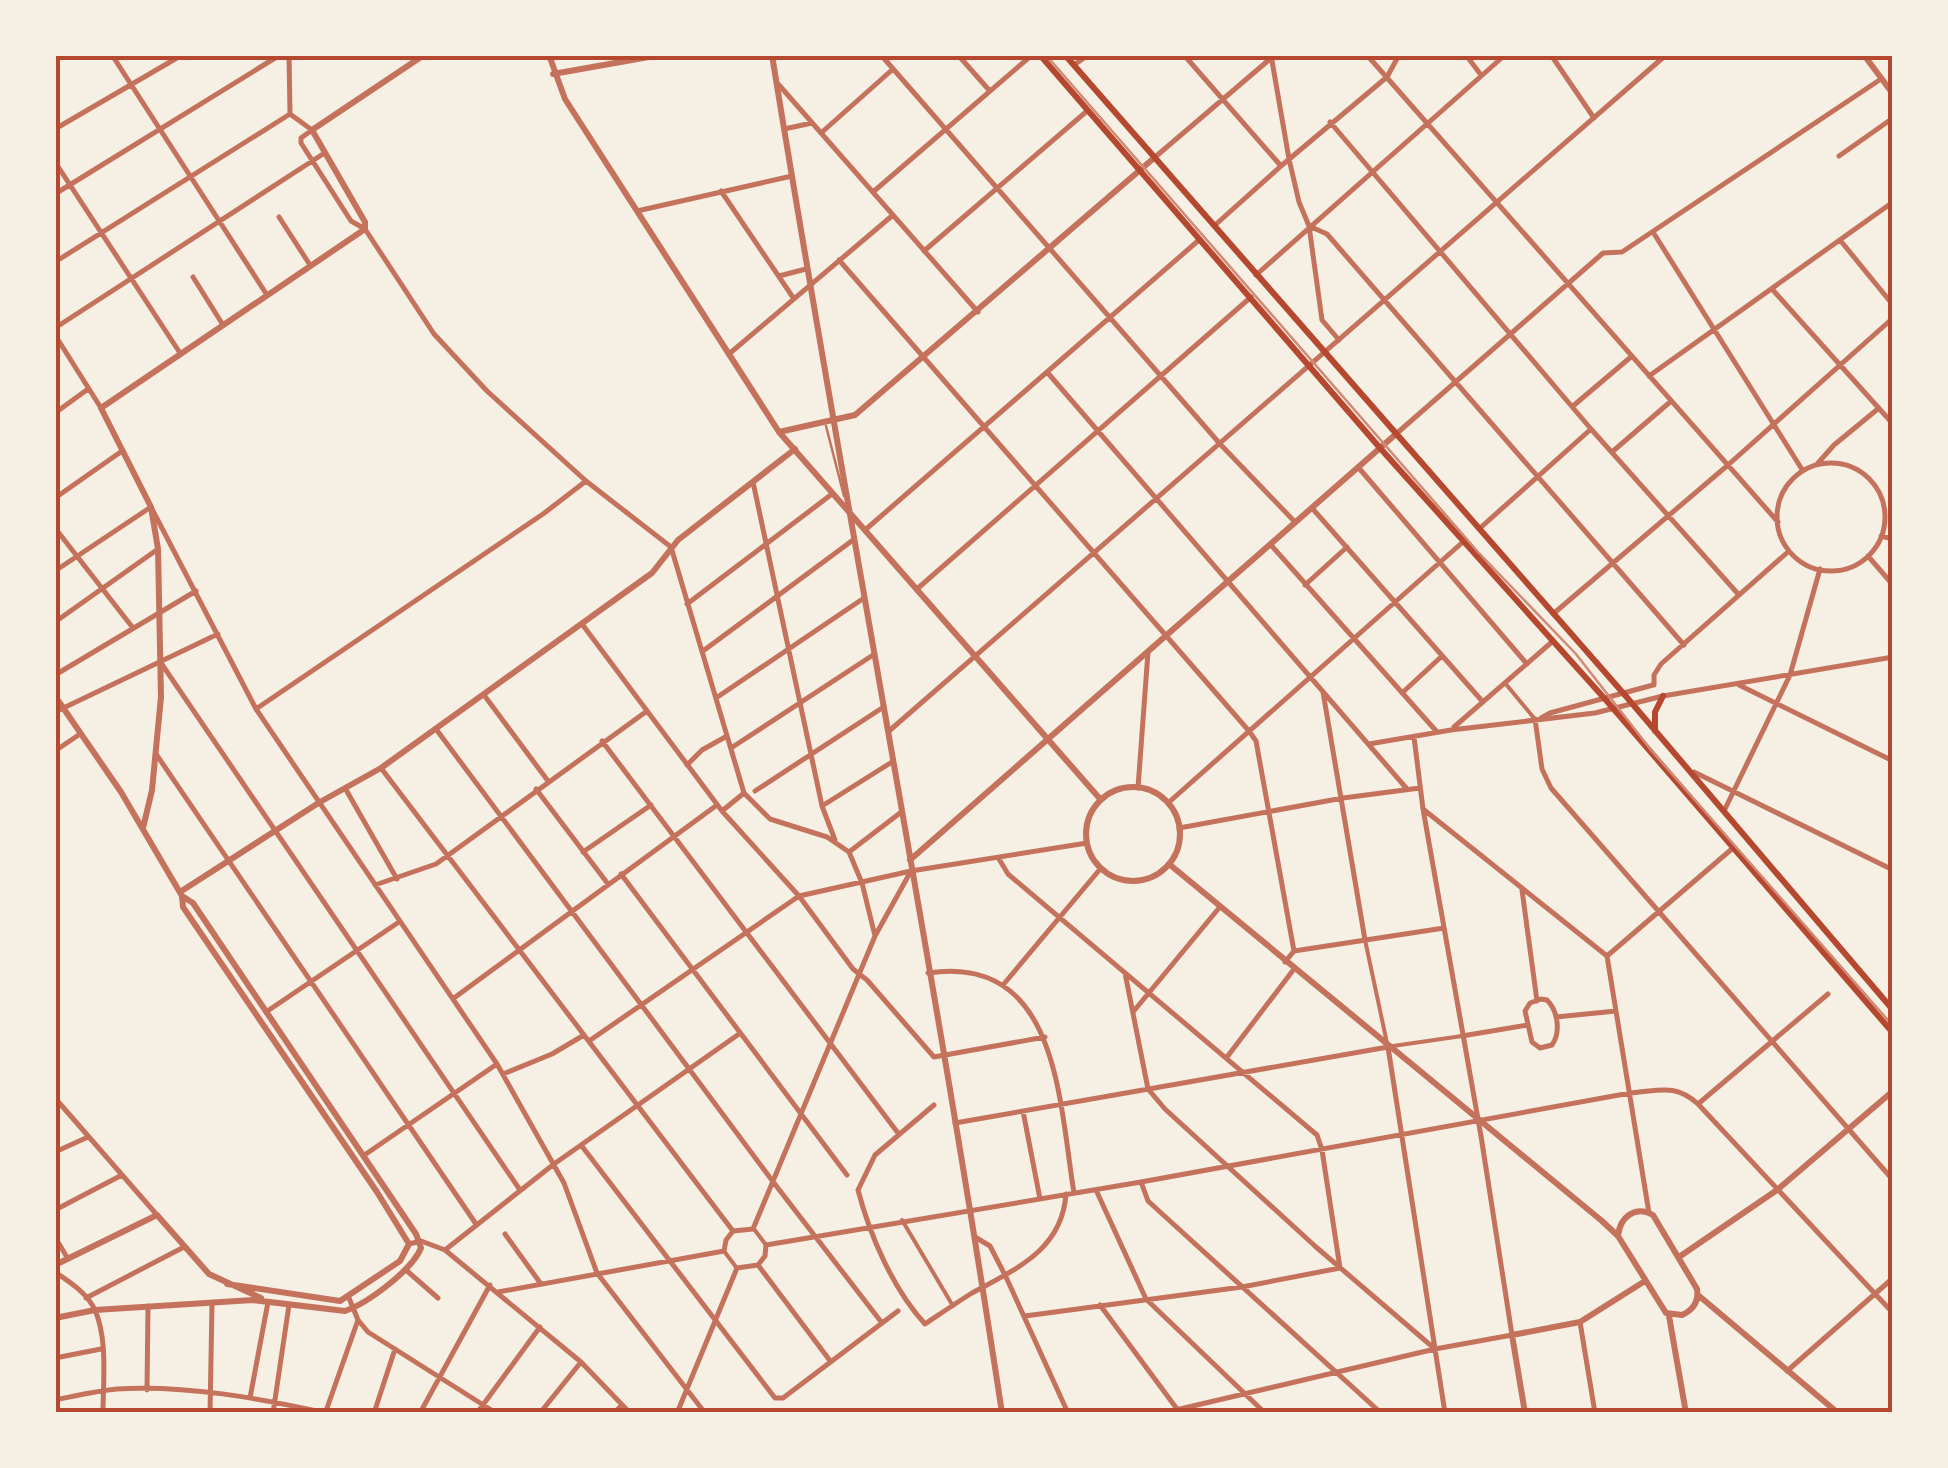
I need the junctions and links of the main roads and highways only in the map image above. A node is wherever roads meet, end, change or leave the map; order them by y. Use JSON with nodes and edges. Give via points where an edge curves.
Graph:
{"nodes":[{"id":1,"x":1040,"y":55,"type":"edge"},
{"id":2,"x":1065,"y":55,"type":"edge"},
{"id":3,"x":1663,"y":696,"type":"road end"},
{"id":4,"x":1655,"y":732,"type":"junction"},
{"id":5,"x":1893,"y":1010,"type":"edge"},
{"id":6,"x":1893,"y":1034,"type":"edge"}],
"edges":[{"from":1,"to":6,"type":"main road"},
{"from":2,"to":4,"type":"main road"},
{"from":3,"to":4,"type":"main road"},
{"from":4,"to":5,"type":"main road"}]}
